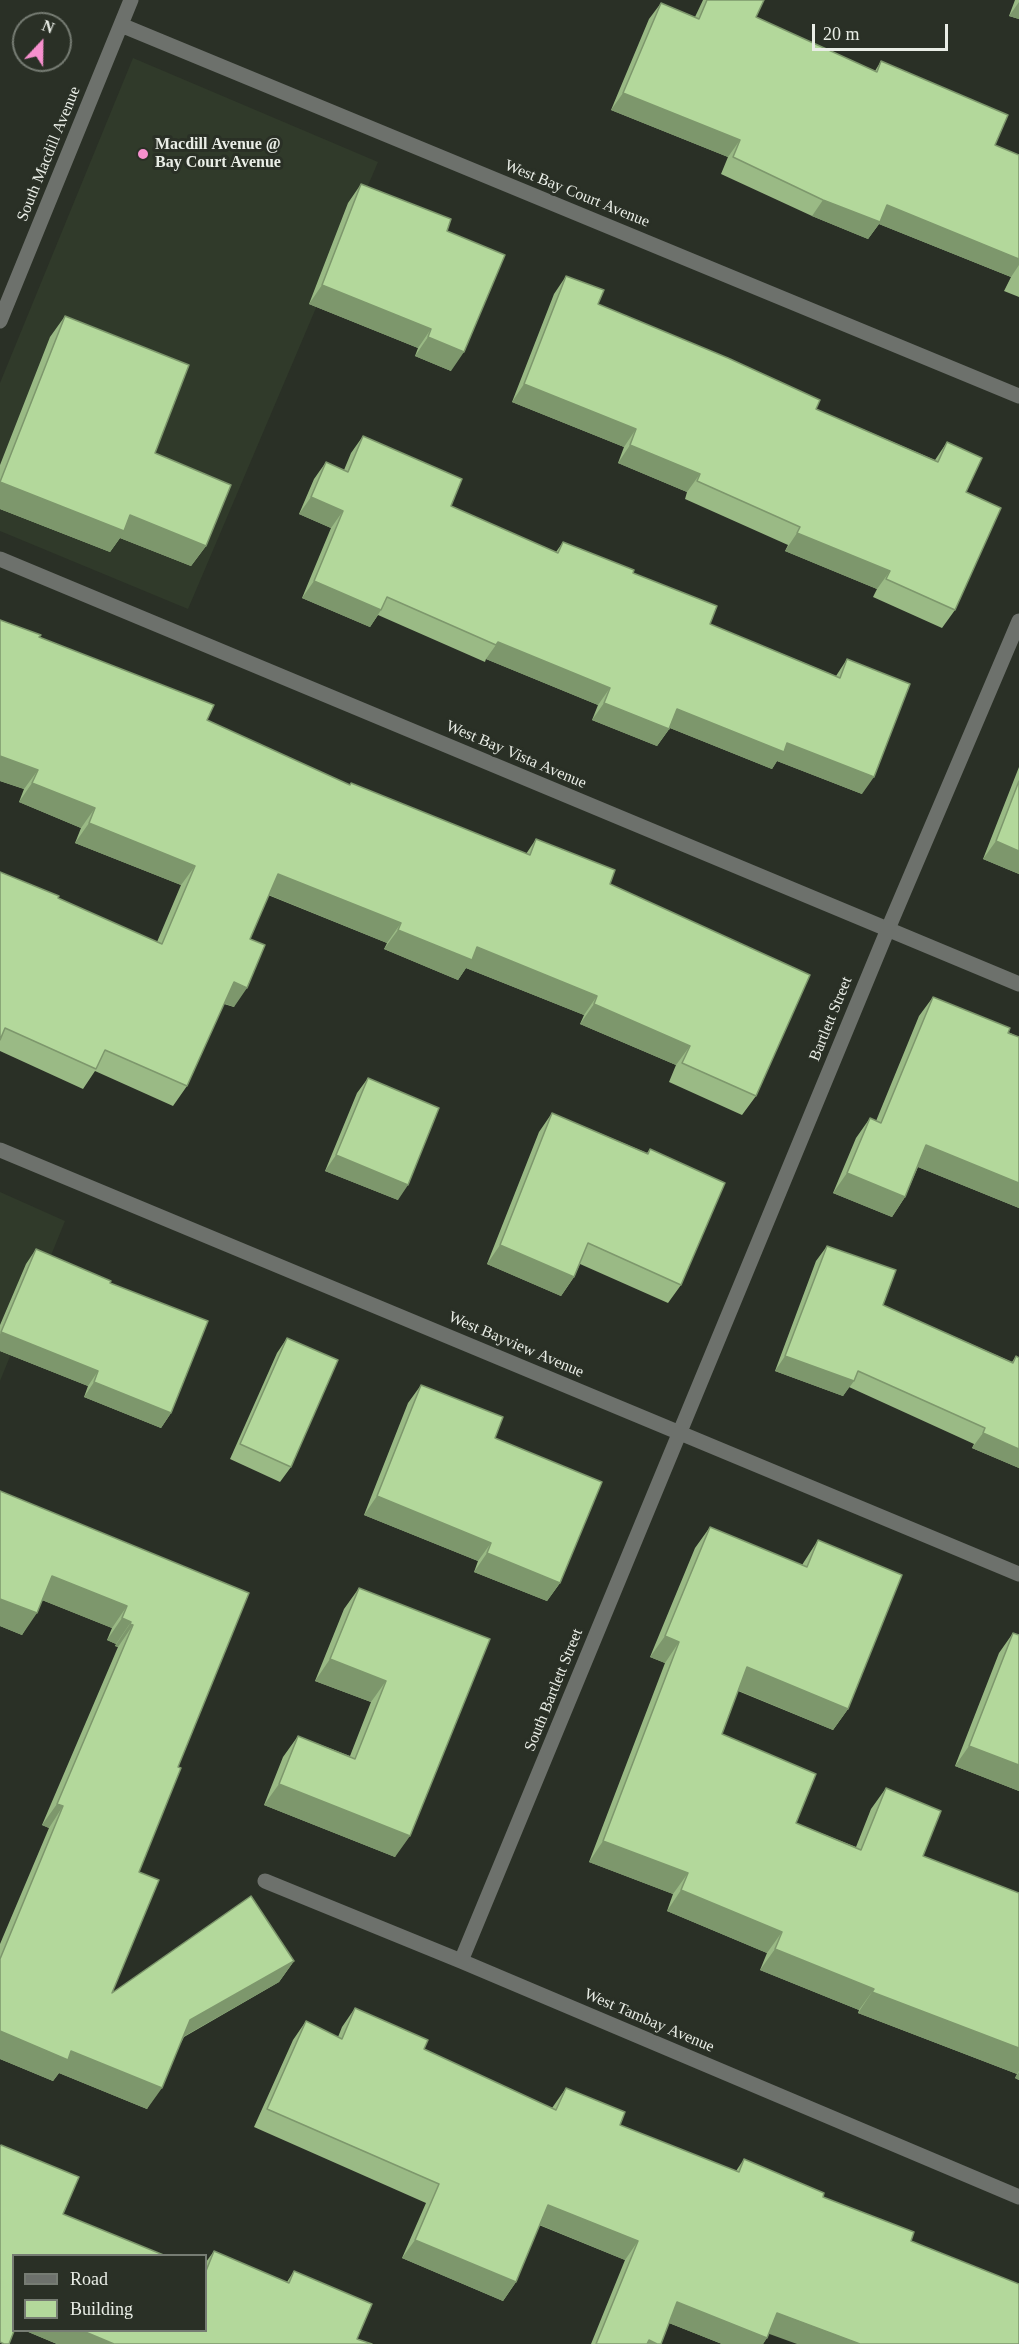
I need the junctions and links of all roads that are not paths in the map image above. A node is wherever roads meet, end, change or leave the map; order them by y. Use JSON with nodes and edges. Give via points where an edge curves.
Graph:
{"nodes":[{"id":1,"x":131,"y":0,"type":"edge"},
{"id":2,"x":121,"y":25,"type":"junction"},
{"id":3,"x":0,"y":321,"type":"edge"},
{"id":4,"x":1019,"y":396,"type":"edge"},
{"id":5,"x":0,"y":559,"type":"edge"},
{"id":6,"x":1019,"y":621,"type":"edge"},
{"id":7,"x":888,"y":929,"type":"junction"},
{"id":8,"x":1019,"y":984,"type":"edge"},
{"id":9,"x":0,"y":1150,"type":"edge"},
{"id":10,"x":680,"y":1433,"type":"junction"},
{"id":11,"x":1019,"y":1574,"type":"edge"},
{"id":12,"x":265,"y":1881,"type":"dead end"},
{"id":13,"x":461,"y":1961,"type":"junction"},
{"id":14,"x":1019,"y":2197,"type":"edge"}],
"edges":[{"from":1,"to":2,"type":"street","name":"South Macdill Avenue"},
{"from":2,"to":3,"type":"street","name":"South Macdill Avenue"},
{"from":2,"to":4,"type":"street","name":"West Bay Court Avenue"},
{"from":5,"to":7,"type":"street","name":"West Bay Vista Avenue"},
{"from":6,"to":7,"type":"street","name":"Bartlett Street"},
{"from":7,"to":8,"type":"street","name":"West Bay Vista Avenue"},
{"from":7,"to":10,"type":"street","name":"Bartlett Street"},
{"from":9,"to":10,"type":"street","name":"West Bayview Avenue"},
{"from":10,"to":11,"type":"street","name":"West Bayview Avenue"},
{"from":10,"to":13,"type":"street","name":"South Bartlett Street"},
{"from":12,"to":13,"type":"street","name":"West Tambay Avenue"},
{"from":13,"to":14,"type":"street","name":"West Tambay Avenue"}]}
